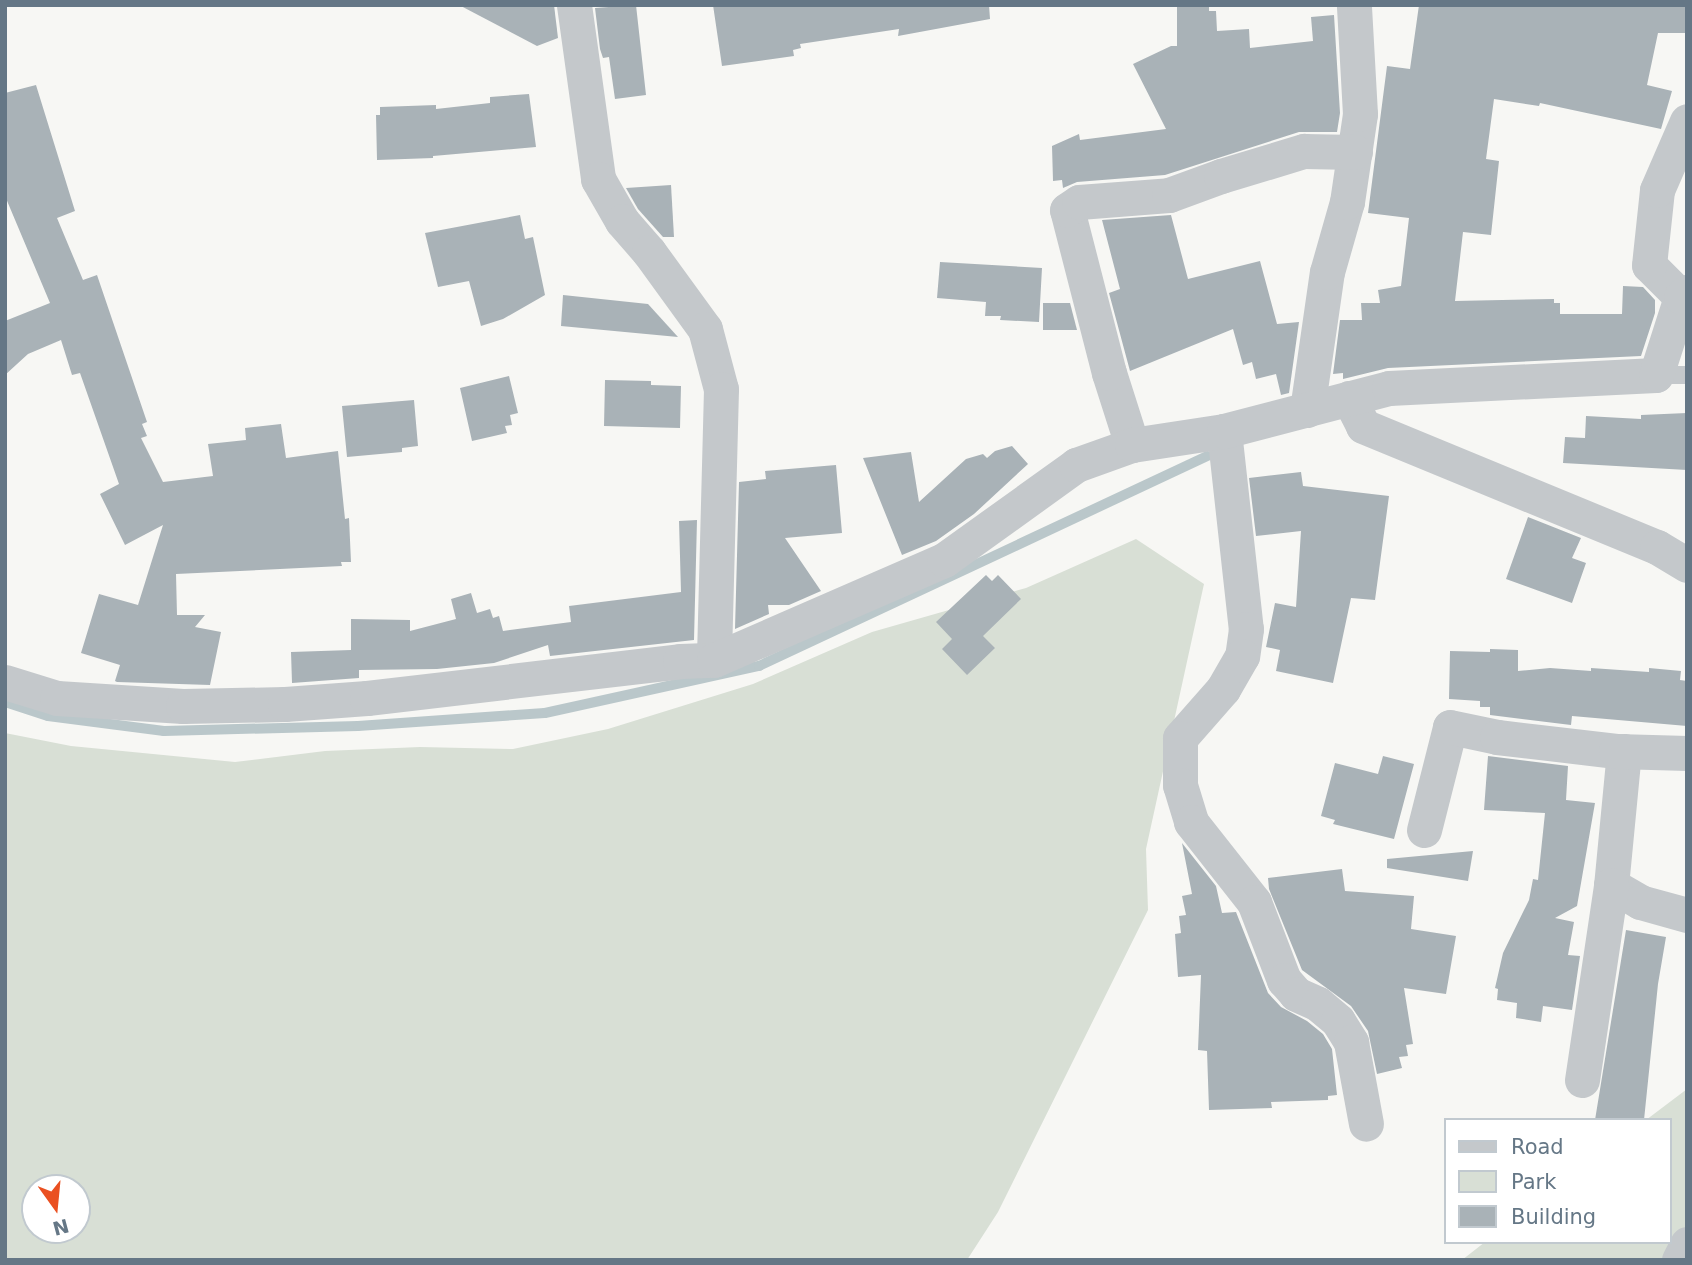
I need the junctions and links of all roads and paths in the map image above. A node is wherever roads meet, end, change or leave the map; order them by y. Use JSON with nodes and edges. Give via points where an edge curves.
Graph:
{"nodes":[{"id":1,"x":574,"y":5,"type":"edge"},
{"id":2,"x":1354,"y":5,"type":"edge"},
{"id":3,"x":1687,"y":121,"type":"edge"},
{"id":4,"x":1355,"y":152,"type":"junction"},
{"id":5,"x":1684,"y":294,"type":"edge"},
{"id":6,"x":1672,"y":375,"type":"edge"},
{"id":7,"x":1349,"y":398,"type":"junction"},
{"id":8,"x":1307,"y":410,"type":"junction"},
{"id":9,"x":1223,"y":431,"type":"junction"},
{"id":10,"x":1132,"y":445,"type":"junction"},
{"id":11,"x":1687,"y":565,"type":"edge"},
{"id":12,"x":715,"y":660,"type":"junction"},
{"id":13,"x":5,"y":682,"type":"edge"},
{"id":14,"x":1624,"y":751,"type":"junction"},
{"id":15,"x":1687,"y":753,"type":"edge"},
{"id":16,"x":1424,"y":830,"type":"dead end"},
{"id":17,"x":1611,"y":885,"type":"junction"},
{"id":18,"x":1687,"y":915,"type":"edge"},
{"id":19,"x":1582,"y":1080,"type":"dead end"},
{"id":20,"x":1366,"y":1124,"type":"dead end"},
{"id":21,"x":1687,"y":1244,"type":"edge"},
{"id":22,"x":1679,"y":1260,"type":"edge"}],
"edges":[{"from":1,"to":12,"type":"street","via":[[598,179],[621,220],[705,329],[721,389]]},
{"from":2,"to":4,"type":"street","via":[[1360,114]]},
{"from":3,"to":5,"type":"street","via":[[1657,190],[1648,265]]},
{"from":4,"to":8,"type":"street","via":[[1347,202],[1327,272]]},
{"from":4,"to":10,"type":"street","via":[[1304,151],[1169,195],[1079,202],[1067,210]]},
{"from":5,"to":6,"type":"street"},
{"from":6,"to":7,"type":"street","via":[[1389,388]]},
{"from":7,"to":8,"type":"street"},
{"from":7,"to":11,"type":"street","via":[[1363,426],[1657,547]]},
{"from":8,"to":9,"type":"street"},
{"from":9,"to":10,"type":"street"},
{"from":9,"to":20,"type":"street","via":[[1246,629],[1242,656],[1223,690],[1180,738],[1180,785],[1191,822],[1254,902],[1284,980],[1296,994],[1338,1021],[1351,1042]]},
{"from":10,"to":12,"type":"street","via":[[1076,466],[944,560]]},
{"from":12,"to":13,"type":"street","via":[[285,704],[183,706],[57,698]]},
{"from":14,"to":15,"type":"street"},
{"from":14,"to":16,"type":"street","via":[[1450,727]]},
{"from":14,"to":17,"type":"street"},
{"from":17,"to":18,"type":"street","via":[[1640,902]]},
{"from":17,"to":19,"type":"street"},
{"from":21,"to":22,"type":"street"}]}
